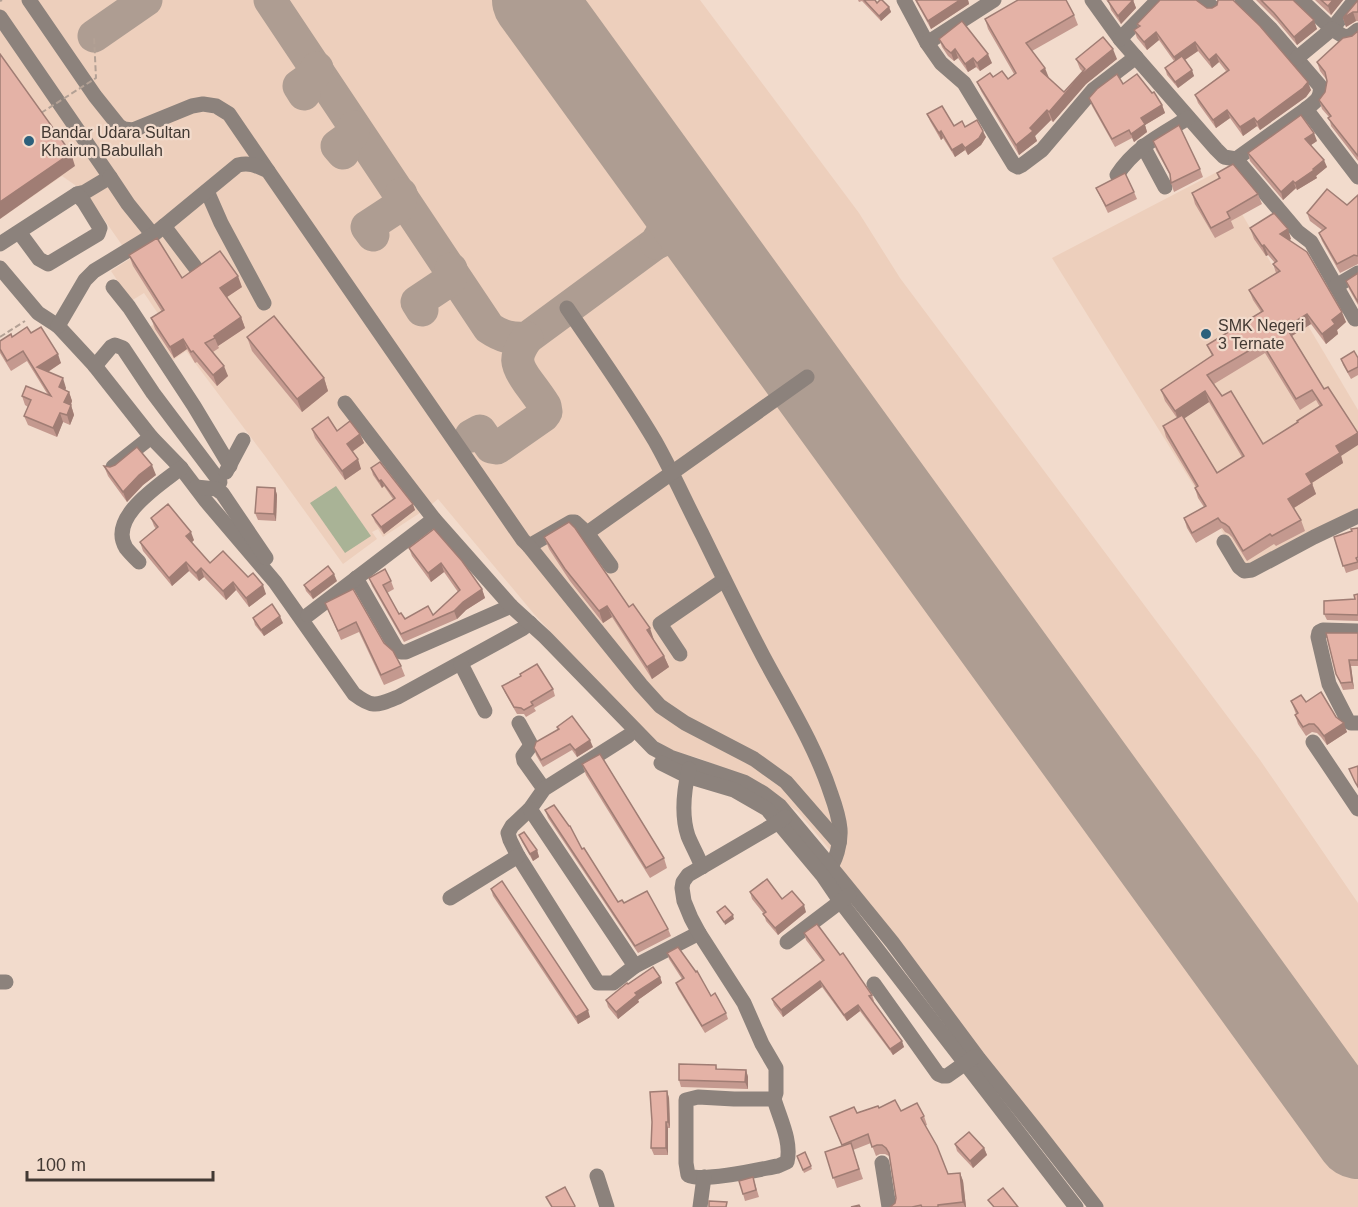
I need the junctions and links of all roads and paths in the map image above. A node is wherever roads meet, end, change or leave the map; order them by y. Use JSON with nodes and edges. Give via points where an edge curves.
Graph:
{"nodes":[{"id":1,"x":29,"y":0,"type":"edge"},
{"id":2,"x":904,"y":0,"type":"edge"},
{"id":3,"x":994,"y":0,"type":"edge"},
{"id":4,"x":1092,"y":0,"type":"edge"},
{"id":5,"x":1158,"y":0,"type":"edge"},
{"id":6,"x":1242,"y":0,"type":"edge"},
{"id":7,"x":1301,"y":0,"type":"edge"},
{"id":8,"x":1355,"y":0,"type":"edge"},
{"id":9,"x":0,"y":17,"type":"edge"},
{"id":10,"x":1332,"y":29,"type":"junction"},
{"id":11,"x":1358,"y":30,"type":"edge"},
{"id":12,"x":94,"y":36,"type":"dead end"},
{"id":13,"x":1120,"y":39,"type":"junction"},
{"id":14,"x":927,"y":43,"type":"junction"},
{"id":15,"x":1136,"y":57,"type":"junction"},
{"id":16,"x":1297,"y":58,"type":"junction"},
{"id":17,"x":1306,"y":109,"type":"junction"},
{"id":18,"x":39,"y":115,"type":"edge"},
{"id":19,"x":1188,"y":118,"type":"junction"},
{"id":20,"x":1143,"y":146,"type":"junction"},
{"id":21,"x":1236,"y":159,"type":"junction"},
{"id":22,"x":268,"y":171,"type":"junction"},
{"id":23,"x":1117,"y":176,"type":"edge"},
{"id":24,"x":110,"y":177,"type":"junction"},
{"id":25,"x":1358,"y":177,"type":"edge"},
{"id":26,"x":1165,"y":187,"type":"dead end"},
{"id":27,"x":207,"y":191,"type":"junction"},
{"id":28,"x":77,"y":194,"type":"junction"},
{"id":29,"x":159,"y":231,"type":"junction"},
{"id":30,"x":19,"y":232,"type":"junction"},
{"id":31,"x":0,"y":244,"type":"edge"},
{"id":32,"x":195,"y":267,"type":"edge"},
{"id":33,"x":0,"y":268,"type":"edge"},
{"id":34,"x":1358,"y":273,"type":"edge"},
{"id":35,"x":1336,"y":286,"type":"junction"},
{"id":36,"x":113,"y":287,"type":"dead end"},
{"id":37,"x":264,"y":303,"type":"dead end"},
{"id":38,"x":567,"y":308,"type":"dead end"},
{"id":39,"x":38,"y":313,"type":"junction"},
{"id":40,"x":1355,"y":319,"type":"dead end"},
{"id":41,"x":58,"y":326,"type":"junction"},
{"id":42,"x":0,"y":337,"type":"edge"},
{"id":43,"x":95,"y":366,"type":"junction"},
{"id":44,"x":807,"y":377,"type":"dead end"},
{"id":45,"x":345,"y":403,"type":"dead end"},
{"id":46,"x":151,"y":437,"type":"junction"},
{"id":47,"x":243,"y":440,"type":"dead end"},
{"id":48,"x":230,"y":466,"type":"junction"},
{"id":49,"x":112,"y":467,"type":"edge"},
{"id":50,"x":181,"y":468,"type":"junction"},
{"id":51,"x":672,"y":474,"type":"junction"},
{"id":52,"x":218,"y":485,"type":"junction"},
{"id":53,"x":196,"y":488,"type":"junction"},
{"id":54,"x":1358,"y":516,"type":"edge"},
{"id":55,"x":434,"y":519,"type":"junction"},
{"id":56,"x":587,"y":533,"type":"junction"},
{"id":57,"x":1224,"y":542,"type":"dead end"},
{"id":58,"x":529,"y":546,"type":"junction"},
{"id":59,"x":139,"y":562,"type":"dead end"},
{"id":60,"x":611,"y":566,"type":"dead end"},
{"id":61,"x":356,"y":578,"type":"junction"},
{"id":62,"x":724,"y":580,"type":"junction"},
{"id":63,"x":511,"y":606,"type":"junction"},
{"id":64,"x":308,"y":615,"type":"junction"},
{"id":65,"x":523,"y":624,"type":"junction"},
{"id":66,"x":1358,"y":631,"type":"edge"},
{"id":67,"x":680,"y":654,"type":"dead end"},
{"id":68,"x":461,"y":664,"type":"junction"},
{"id":69,"x":485,"y":711,"type":"dead end"},
{"id":70,"x":519,"y":723,"type":"dead end"},
{"id":71,"x":1358,"y":723,"type":"edge"},
{"id":72,"x":628,"y":736,"type":"junction"},
{"id":73,"x":1313,"y":742,"type":"dead end"},
{"id":74,"x":689,"y":770,"type":"junction"},
{"id":75,"x":544,"y":789,"type":"junction"},
{"id":76,"x":530,"y":809,"type":"junction"},
{"id":77,"x":1358,"y":809,"type":"edge"},
{"id":78,"x":783,"y":819,"type":"junction"},
{"id":79,"x":839,"y":843,"type":"junction"},
{"id":80,"x":518,"y":856,"type":"junction"},
{"id":81,"x":702,"y":867,"type":"junction"},
{"id":82,"x":827,"y":871,"type":"junction"},
{"id":83,"x":846,"y":897,"type":"junction"},
{"id":84,"x":450,"y":898,"type":"dead end"},
{"id":85,"x":699,"y":933,"type":"junction"},
{"id":86,"x":787,"y":942,"type":"dead end"},
{"id":87,"x":635,"y":966,"type":"junction"},
{"id":88,"x":874,"y":984,"type":"dead end"},
{"id":89,"x":971,"y":1059,"type":"junction"},
{"id":90,"x":774,"y":1099,"type":"junction"},
{"id":91,"x":882,"y":1163,"type":"dead end"},
{"id":92,"x":597,"y":1176,"type":"dead end"},
{"id":93,"x":704,"y":1177,"type":"junction"},
{"id":94,"x":607,"y":1207,"type":"edge"},
{"id":95,"x":700,"y":1207,"type":"edge"},
{"id":96,"x":889,"y":1207,"type":"edge"},
{"id":97,"x":1076,"y":1207,"type":"edge"},
{"id":98,"x":1095,"y":1207,"type":"edge"}],
"edges":[{"from":1,"to":22,"type":"street","via":[[119,126],[133,130],[192,106],[216,106],[229,114]]},
{"from":2,"to":14,"type":"street"},
{"from":3,"to":14,"type":"street"},
{"from":4,"to":13,"type":"street"},
{"from":5,"to":13,"type":"street"},
{"from":6,"to":16,"type":"street"},
{"from":7,"to":10,"type":"street"},
{"from":8,"to":10,"type":"street"},
{"from":9,"to":24,"type":"street"},
{"from":10,"to":11,"type":"street","via":[[1349,37]]},
{"from":10,"to":16,"type":"street"},
{"from":12,"to":18,"type":"path","bridge":true,"via":[[96,78]]},
{"from":13,"to":15,"type":"street"},
{"from":14,"to":15,"type":"street","via":[[941,63],[964,83],[1018,166],[1042,150],[1093,90]]},
{"from":15,"to":19,"type":"street"},
{"from":16,"to":17,"type":"street","via":[[1320,86],[1318,100]]},
{"from":17,"to":21,"type":"street"},
{"from":17,"to":25,"type":"street"},
{"from":19,"to":20,"type":"street"},
{"from":19,"to":21,"type":"street","via":[[1224,157]]},
{"from":20,"to":23,"type":"street"},
{"from":20,"to":26,"type":"street"},
{"from":21,"to":35,"type":"street","via":[[1311,242]]},
{"from":22,"to":27,"type":"street","via":[[253,164],[238,165]]},
{"from":22,"to":58,"type":"street"},
{"from":24,"to":28,"type":"street"},
{"from":24,"to":29,"type":"street","via":[[128,204]]},
{"from":27,"to":29,"type":"street"},
{"from":27,"to":37,"type":"street"},
{"from":28,"to":30,"type":"street"},
{"from":28,"to":30,"type":"street","via":[[99,226],[98,234],[48,264],[39,259]]},
{"from":29,"to":32,"type":"street"},
{"from":29,"to":41,"type":"street","via":[[84,280]]},
{"from":30,"to":31,"type":"street"},
{"from":33,"to":39,"type":"street"},
{"from":34,"to":35,"type":"street"},
{"from":35,"to":40,"type":"street"},
{"from":36,"to":48,"type":"street"},
{"from":38,"to":51,"type":"street"},
{"from":39,"to":41,"type":"street"},
{"from":39,"to":42,"type":"path"},
{"from":41,"to":43,"type":"street"},
{"from":43,"to":46,"type":"street"},
{"from":43,"to":52,"type":"street","via":[[115,345],[123,348]]},
{"from":44,"to":51,"type":"street"},
{"from":45,"to":55,"type":"street"},
{"from":46,"to":49,"type":"street"},
{"from":46,"to":50,"type":"street"},
{"from":47,"to":48,"type":"street"},
{"from":48,"to":52,"type":"street"},
{"from":50,"to":53,"type":"street"},
{"from":50,"to":59,"type":"street","via":[[125,519],[125,546]]},
{"from":51,"to":56,"type":"street"},
{"from":51,"to":62,"type":"street"},
{"from":52,"to":53,"type":"street"},
{"from":52,"to":64,"type":"street","via":[[260,551]]},
{"from":53,"to":68,"type":"street","via":[[274,582],[354,694],[366,703],[380,704],[398,697]]},
{"from":54,"to":57,"type":"street","via":[[1252,570],[1239,567]]},
{"from":55,"to":61,"type":"street"},
{"from":55,"to":63,"type":"street"},
{"from":56,"to":58,"type":"street","via":[[571,522]]},
{"from":56,"to":60,"type":"street"},
{"from":58,"to":79,"type":"street","via":[[660,706],[754,759],[786,782]]},
{"from":61,"to":63,"type":"street","via":[[401,652]]},
{"from":61,"to":64,"type":"street"},
{"from":62,"to":67,"type":"street","via":[[660,624]]},
{"from":62,"to":79,"type":"street","via":[[810,740],[835,804]]},
{"from":63,"to":65,"type":"street"},
{"from":64,"to":65,"type":"street","via":[[358,688],[375,696]]},
{"from":65,"to":68,"type":"street"},
{"from":65,"to":72,"type":"street"},
{"from":65,"to":74,"type":"street","via":[[653,748]]},
{"from":66,"to":71,"type":"street","via":[[1323,630],[1318,637],[1329,684],[1348,721]]},
{"from":68,"to":69,"type":"street"},
{"from":70,"to":75,"type":"street","via":[[530,743],[524,761]]},
{"from":72,"to":74,"type":"street","via":[[656,760]]},
{"from":72,"to":75,"type":"street"},
{"from":73,"to":77,"type":"street"},
{"from":74,"to":78,"type":"street","via":[[744,782],[780,806]]},
{"from":74,"to":81,"type":"street","via":[[684,819]]},
{"from":75,"to":76,"type":"street"},
{"from":76,"to":80,"type":"street","via":[[508,833]]},
{"from":76,"to":87,"type":"street"},
{"from":78,"to":81,"type":"street"},
{"from":78,"to":82,"type":"street"},
{"from":79,"to":82,"type":"street"},
{"from":80,"to":84,"type":"street"},
{"from":80,"to":87,"type":"street","via":[[598,983],[613,983]]},
{"from":81,"to":85,"type":"street","via":[[688,875],[682,888]]},
{"from":82,"to":83,"type":"street"},
{"from":83,"to":86,"type":"street"},
{"from":83,"to":89,"type":"street"},
{"from":85,"to":87,"type":"street"},
{"from":85,"to":90,"type":"street","via":[[744,1003],[776,1068]]},
{"from":88,"to":89,"type":"street","via":[[938,1074],[947,1076]]},
{"from":89,"to":97,"type":"street"},
{"from":89,"to":98,"type":"street","via":[[1036,1130]]},
{"from":90,"to":93,"type":"street","via":[[788,1146],[787,1162]]},
{"from":90,"to":93,"type":"street","via":[[698,1096],[687,1100],[688,1175]]},
{"from":91,"to":96,"type":"street"},
{"from":92,"to":94,"type":"street"},
{"from":93,"to":95,"type":"street"}]}
